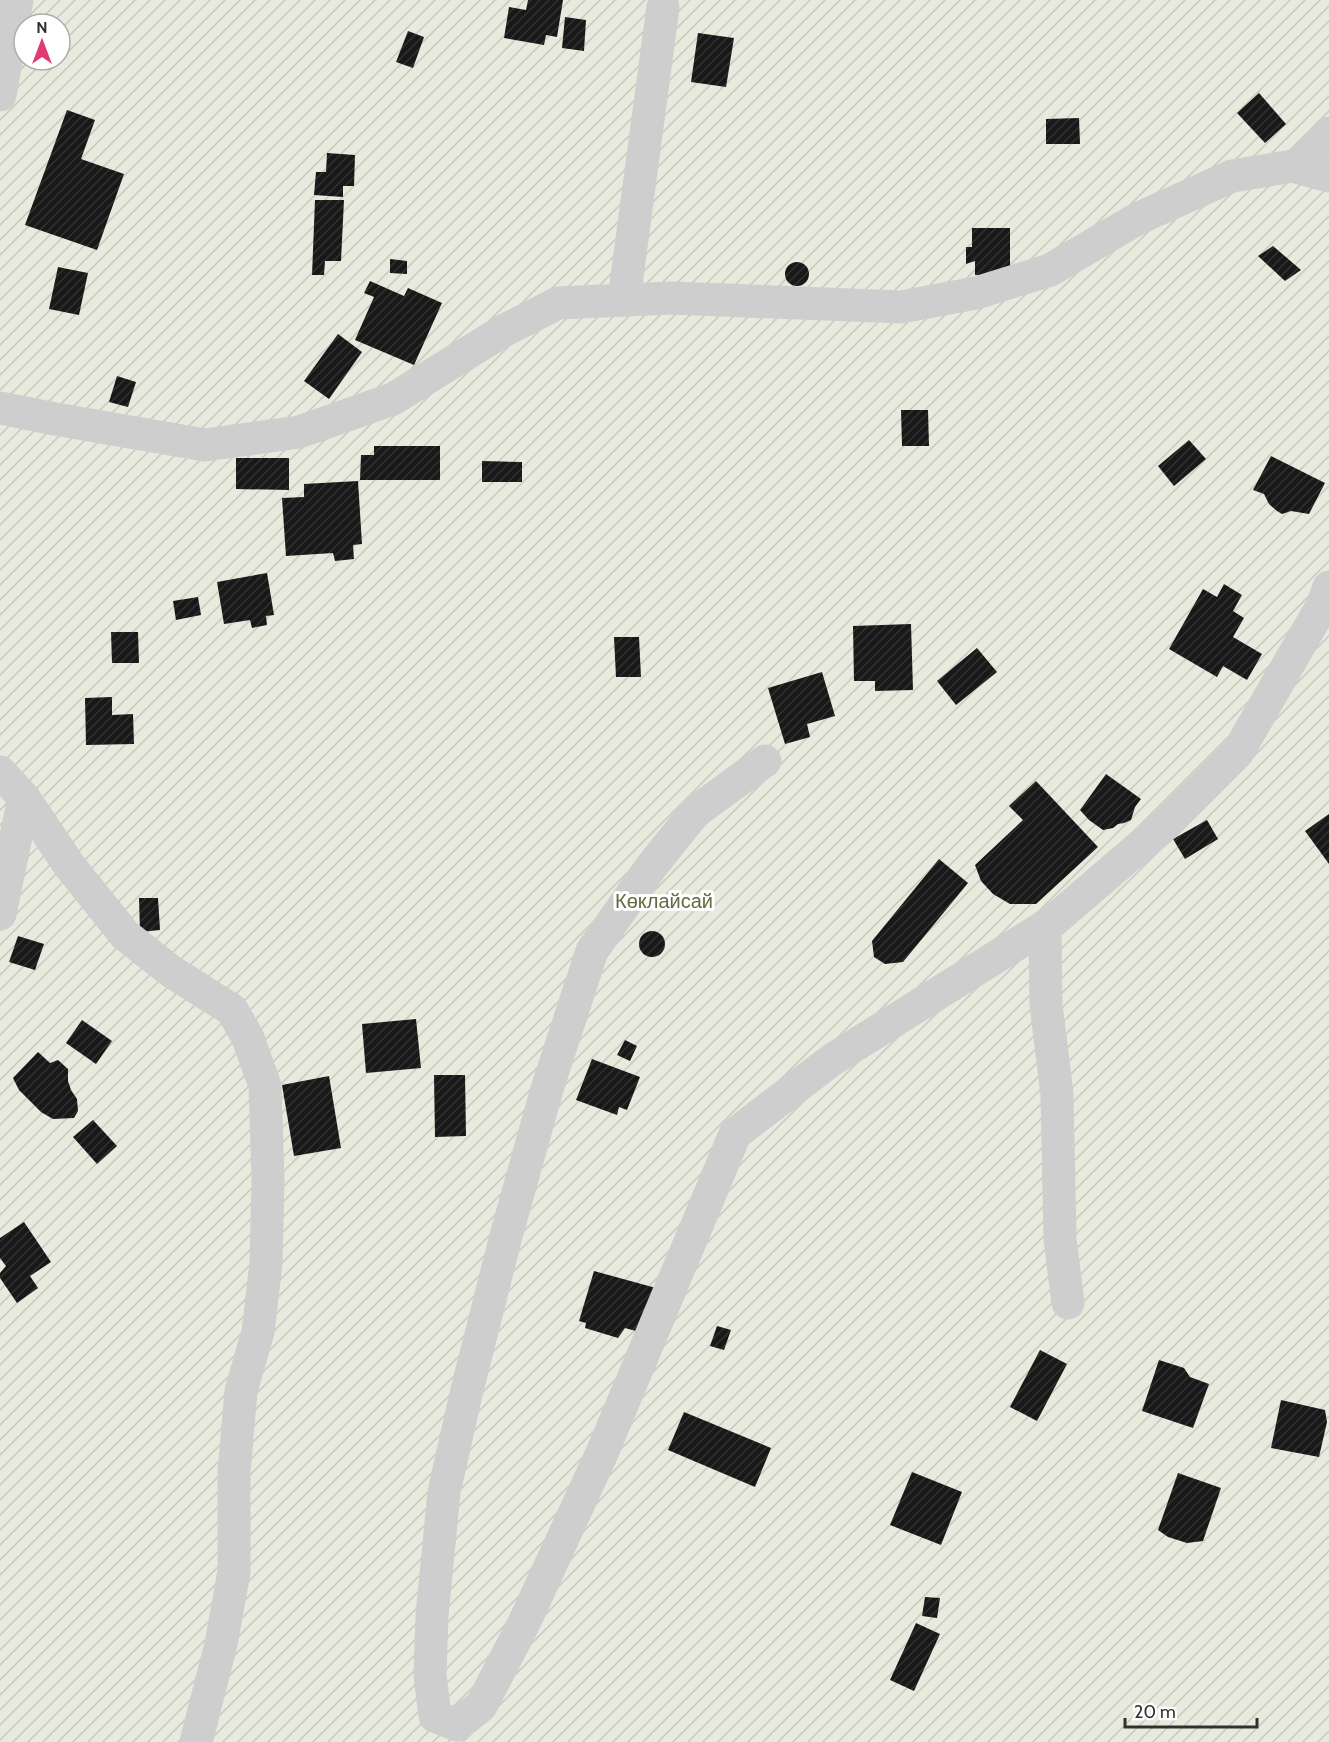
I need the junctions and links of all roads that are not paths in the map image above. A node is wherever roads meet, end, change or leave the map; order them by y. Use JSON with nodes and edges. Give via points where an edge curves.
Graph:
{"nodes":[{"id":1,"x":17,"y":0,"type":"edge"},
{"id":2,"x":663,"y":7,"type":"dead end"},
{"id":3,"x":0,"y":95,"type":"edge"},
{"id":4,"x":1329,"y":133,"type":"edge"},
{"id":5,"x":1298,"y":167,"type":"junction"},
{"id":6,"x":1329,"y":176,"type":"edge"},
{"id":7,"x":624,"y":299,"type":"junction"},
{"id":8,"x":0,"y":408,"type":"edge"},
{"id":9,"x":1329,"y":587,"type":"edge"},
{"id":10,"x":765,"y":761,"type":"dead end"},
{"id":11,"x":0,"y":772,"type":"edge"},
{"id":12,"x":24,"y":798,"type":"junction"},
{"id":13,"x":0,"y":914,"type":"edge"},
{"id":14,"x":1045,"y":926,"type":"junction"},
{"id":15,"x":1068,"y":1303,"type":"dead end"},
{"id":16,"x":196,"y":1742,"type":"edge"}],
"edges":[{"from":1,"to":3,"type":"street"},
{"from":2,"to":7,"type":"street"},
{"from":4,"to":5,"type":"street"},
{"from":5,"to":6,"type":"street"},
{"from":5,"to":7,"type":"street","via":[[1232,176],[1137,219],[1050,270],[976,293],[901,307]]},
{"from":7,"to":8,"type":"street","via":[[558,303],[393,399],[299,432],[205,445]]},
{"from":9,"to":14,"type":"street","via":[[1322,606],[1238,752],[1165,825]]},
{"from":10,"to":14,"type":"street","via":[[695,812],[592,951],[506,1236],[444,1492],[432,1616],[430,1676],[435,1716],[457,1725],[481,1706],[524,1623],[602,1453],[735,1134],[833,1059]]},
{"from":11,"to":12,"type":"street"},
{"from":12,"to":13,"type":"street"},
{"from":12,"to":16,"type":"street","via":[[69,865],[125,935],[172,972],[232,1010],[248,1038],[264,1086],[266,1263],[258,1332],[241,1391],[234,1472],[234,1572],[221,1644]]},
{"from":14,"to":15,"type":"street","via":[[1047,1005],[1057,1094],[1060,1239]]}]}
